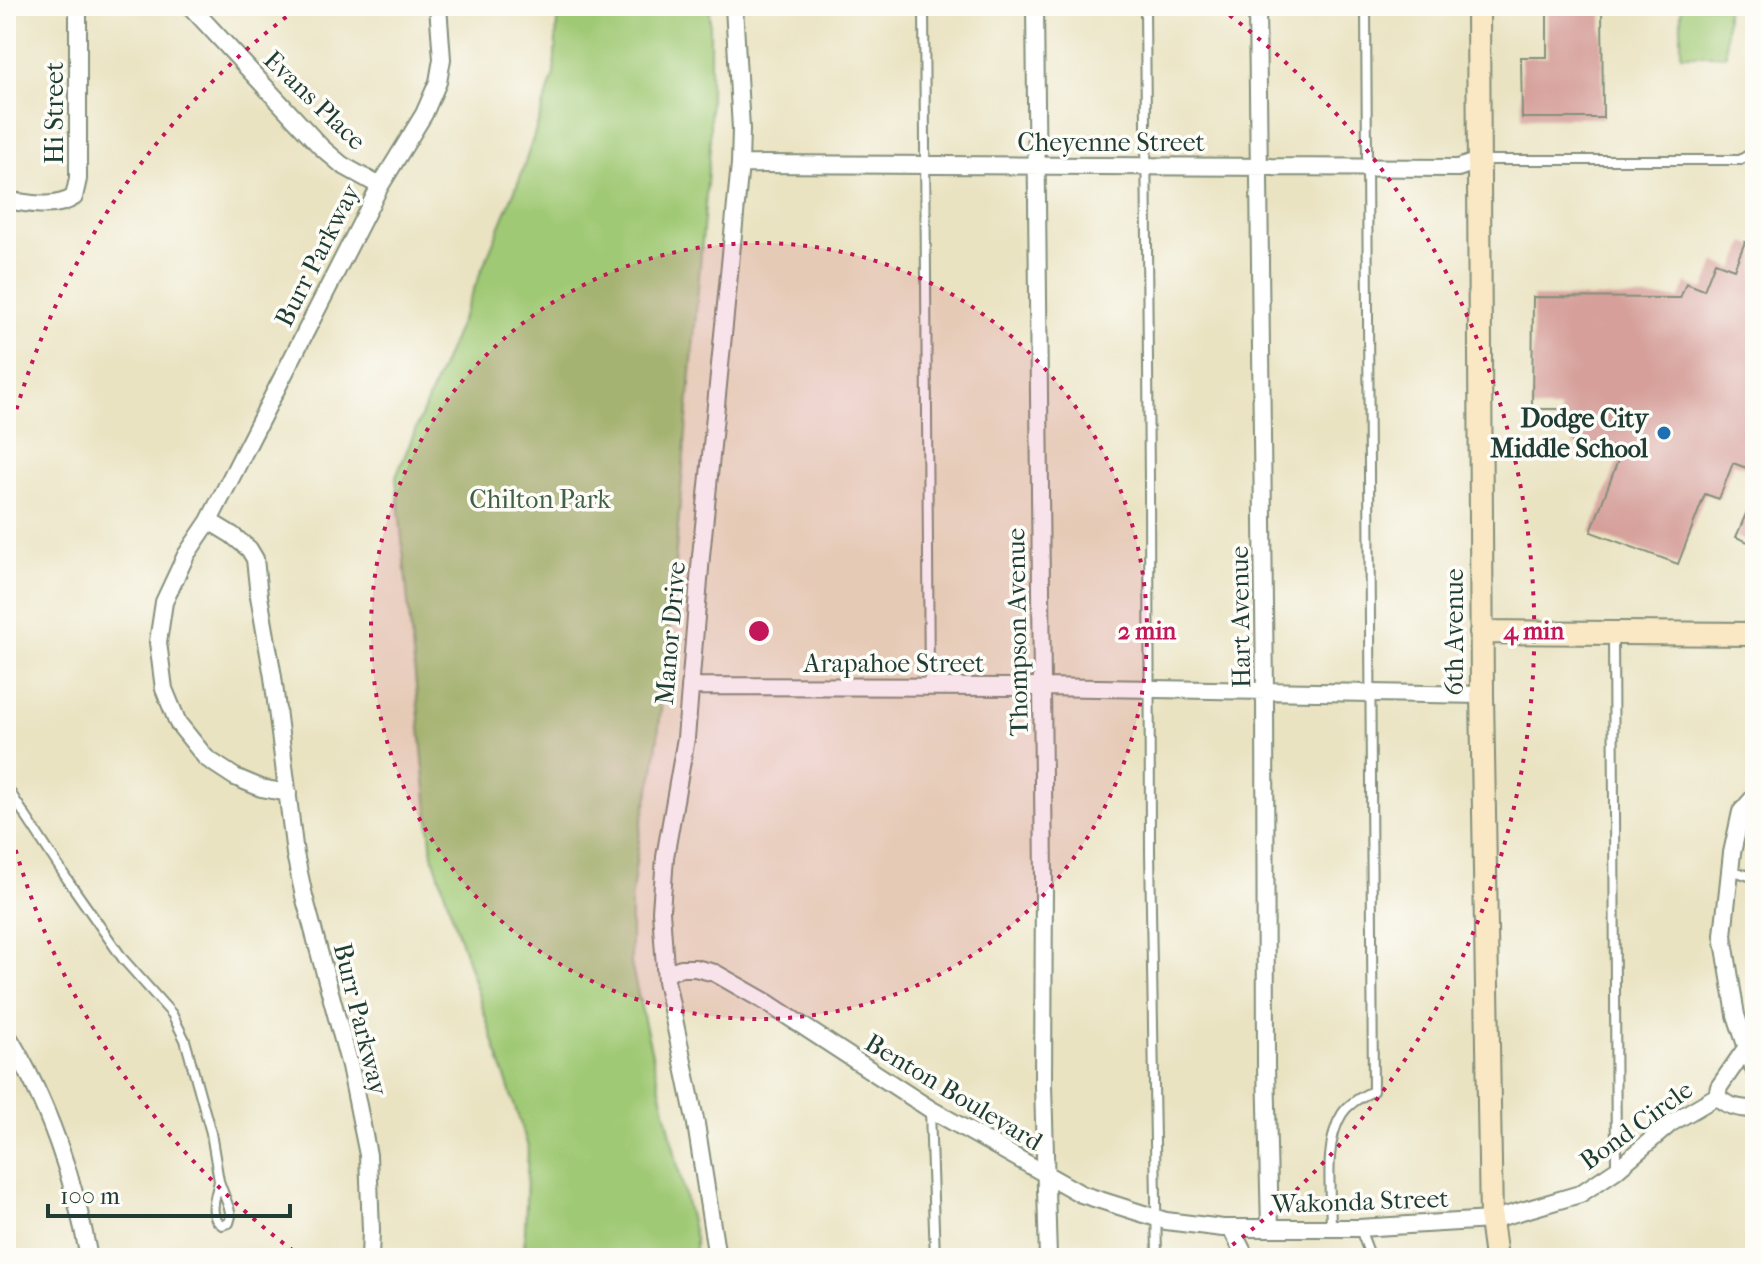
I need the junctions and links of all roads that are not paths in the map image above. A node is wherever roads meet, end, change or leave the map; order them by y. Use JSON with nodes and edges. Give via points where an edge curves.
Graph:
{"nodes":[{"id":1,"x":78,"y":6,"type":"edge"},
{"id":2,"x":190,"y":6,"type":"edge"},
{"id":3,"x":438,"y":6,"type":"edge"},
{"id":4,"x":734,"y":6,"type":"edge"},
{"id":5,"x":924,"y":6,"type":"edge"},
{"id":6,"x":1035,"y":6,"type":"edge"},
{"id":7,"x":1145,"y":6,"type":"edge"},
{"id":8,"x":1257,"y":6,"type":"edge"},
{"id":9,"x":1366,"y":6,"type":"edge"},
{"id":10,"x":1478,"y":6,"type":"edge"},
{"id":11,"x":1755,"y":151,"type":"edge"},
{"id":12,"x":1481,"y":160,"type":"junction"},
{"id":13,"x":740,"y":164,"type":"junction"},
{"id":14,"x":924,"y":165,"type":"junction"},
{"id":15,"x":1036,"y":165,"type":"junction"},
{"id":16,"x":1146,"y":166,"type":"junction"},
{"id":17,"x":1259,"y":167,"type":"junction"},
{"id":18,"x":1366,"y":168,"type":"junction"},
{"id":19,"x":380,"y":186,"type":"junction"},
{"id":20,"x":6,"y":200,"type":"edge"},
{"id":21,"x":209,"y":521,"type":"junction"},
{"id":22,"x":1481,"y":632,"type":"junction"},
{"id":23,"x":1613,"y":633,"type":"junction"},
{"id":24,"x":1755,"y":634,"type":"edge"},
{"id":25,"x":690,"y":686,"type":"junction"},
{"id":26,"x":929,"y":687,"type":"junction"},
{"id":27,"x":1041,"y":687,"type":"junction"},
{"id":28,"x":1150,"y":689,"type":"junction"},
{"id":29,"x":1265,"y":691,"type":"junction"},
{"id":30,"x":1370,"y":694,"type":"junction"},
{"id":31,"x":1482,"y":695,"type":"junction"},
{"id":32,"x":6,"y":786,"type":"edge"},
{"id":33,"x":288,"y":793,"type":"junction"},
{"id":34,"x":1755,"y":796,"type":"edge"},
{"id":35,"x":1730,"y":869,"type":"junction"},
{"id":36,"x":1755,"y":878,"type":"edge"},
{"id":37,"x":666,"y":973,"type":"junction"},
{"id":38,"x":6,"y":1033,"type":"edge"},
{"id":39,"x":1746,"y":1048,"type":"junction"},
{"id":40,"x":1755,"y":1072,"type":"edge"},
{"id":41,"x":1717,"y":1096,"type":"junction"},
{"id":42,"x":930,"y":1109,"type":"junction"},
{"id":43,"x":1755,"y":1109,"type":"edge"},
{"id":44,"x":1616,"y":1170,"type":"junction"},
{"id":45,"x":1046,"y":1175,"type":"junction"},
{"id":46,"x":219,"y":1181,"type":"dead end"},
{"id":47,"x":1157,"y":1218,"type":"junction"},
{"id":48,"x":1491,"y":1220,"type":"junction"},
{"id":49,"x":1231,"y":1228,"type":"junction"},
{"id":50,"x":1270,"y":1228,"type":"junction"},
{"id":51,"x":1331,"y":1228,"type":"junction"},
{"id":52,"x":1359,"y":1228,"type":"junction"},
{"id":53,"x":89,"y":1258,"type":"edge"},
{"id":54,"x":370,"y":1258,"type":"edge"},
{"id":55,"x":717,"y":1258,"type":"edge"},
{"id":56,"x":935,"y":1258,"type":"edge"},
{"id":57,"x":1048,"y":1258,"type":"edge"},
{"id":58,"x":1157,"y":1258,"type":"edge"},
{"id":59,"x":1246,"y":1258,"type":"edge"},
{"id":60,"x":1371,"y":1258,"type":"edge"},
{"id":61,"x":1496,"y":1258,"type":"edge"}],
"edges":[{"from":1,"to":20,"type":"street","name":"Hi Street","via":[[74,197],[43,205]]},
{"from":2,"to":19,"type":"street","name":"Evans Place","via":[[321,147]]},
{"from":3,"to":19,"type":"street","name":"Burr Parkway","via":[[438,82]]},
{"from":4,"to":13,"type":"street","name":"Manor Drive"},
{"from":5,"to":14,"type":"lane"},
{"from":6,"to":15,"type":"street","name":"Thompson Avenue"},
{"from":7,"to":16,"type":"lane"},
{"from":8,"to":17,"type":"street","name":"Hart Avenue"},
{"from":9,"to":18,"type":"lane"},
{"from":10,"to":12,"type":"street","name":"6th Avenue"},
{"from":11,"to":12,"type":"lane","via":[[1740,160]]},
{"from":12,"to":18,"type":"street","name":"Cheyenne Street","via":[[1458,168]]},
{"from":12,"to":22,"type":"street","name":"6th Avenue"},
{"from":13,"to":14,"type":"street","name":"Cheyenne Street"},
{"from":13,"to":25,"type":"street","name":"Manor Drive"},
{"from":14,"to":15,"type":"street","name":"Cheyenne Street"},
{"from":14,"to":26,"type":"lane"},
{"from":15,"to":16,"type":"street","name":"Cheyenne Street"},
{"from":15,"to":27,"type":"street","name":"Thompson Avenue"},
{"from":16,"to":17,"type":"street","name":"Cheyenne Street"},
{"from":16,"to":28,"type":"lane"},
{"from":17,"to":18,"type":"street","name":"Cheyenne Street"},
{"from":17,"to":29,"type":"street","name":"Hart Avenue"},
{"from":18,"to":30,"type":"lane"},
{"from":19,"to":21,"type":"street","name":"Burr Parkway"},
{"from":21,"to":33,"type":"street","name":"Burr Parkway","via":[[255,559]]},
{"from":21,"to":33,"type":"street","name":"Burr Parkway","via":[[164,602],[158,642],[164,689],[178,723],[206,758],[235,777]]},
{"from":22,"to":23,"type":"street"},
{"from":22,"to":31,"type":"street","name":"6th Avenue"},
{"from":23,"to":24,"type":"street"},
{"from":23,"to":44,"type":"lane"},
{"from":25,"to":26,"type":"street","name":"Arapahoe Street"},
{"from":25,"to":37,"type":"street","name":"Manor Drive","via":[[665,857],[661,911]]},
{"from":26,"to":27,"type":"street","name":"Arapahoe Street"},
{"from":27,"to":28,"type":"street","name":"Arapahoe Street"},
{"from":27,"to":45,"type":"street","name":"Thompson Avenue"},
{"from":28,"to":29,"type":"street","name":"Arapahoe Street"},
{"from":28,"to":47,"type":"lane"},
{"from":29,"to":30,"type":"street","name":"Arapahoe Street"},
{"from":29,"to":50,"type":"street","name":"Hart Avenue"},
{"from":30,"to":31,"type":"street","name":"Arapahoe Street"},
{"from":30,"to":51,"type":"lane","via":[[1373,1091],[1343,1112],[1330,1147]]},
{"from":31,"to":48,"type":"street","name":"6th Avenue"},
{"from":32,"to":46,"type":"lane","via":[[123,959],[172,1014],[185,1040]]},
{"from":33,"to":54,"type":"street","name":"Burr Parkway","via":[[304,896],[368,1155]]},
{"from":34,"to":35,"type":"street","via":[[1741,812]]},
{"from":35,"to":36,"type":"lane"},
{"from":35,"to":39,"type":"street","via":[[1723,935]]},
{"from":37,"to":42,"type":"street","name":"Benton Boulevard","via":[[695,968],[715,973]]},
{"from":37,"to":55,"type":"street","name":"Manor Drive"},
{"from":38,"to":53,"type":"street","via":[[41,1098],[77,1204]]},
{"from":39,"to":40,"type":"street"},
{"from":39,"to":41,"type":"street","name":"Bond Circle"},
{"from":41,"to":43,"type":"street","name":"Bond Circle","via":[[1734,1107]]},
{"from":41,"to":44,"type":"street","name":"Bond Circle","via":[[1671,1123]]},
{"from":42,"to":45,"type":"street","name":"Benton Boulevard"},
{"from":42,"to":56,"type":"lane"},
{"from":44,"to":48,"type":"street","name":"Bond Circle","via":[[1580,1194]]},
{"from":45,"to":47,"type":"street","name":"Benton Boulevard","via":[[1081,1194]]},
{"from":45,"to":57,"type":"street","name":"Thompson Avenue"},
{"from":47,"to":49,"type":"street","name":"Benton Boulevard"},
{"from":47,"to":58,"type":"lane"},
{"from":48,"to":52,"type":"street","name":"Wakonda Street"},
{"from":48,"to":61,"type":"street","name":"6th Avenue"},
{"from":49,"to":50,"type":"street","name":"Wakonda Street"},
{"from":49,"to":59,"type":"street"},
{"from":50,"to":51,"type":"street","name":"Wakonda Street"},
{"from":51,"to":52,"type":"street","name":"Wakonda Street"},
{"from":52,"to":60,"type":"lane"}]}
